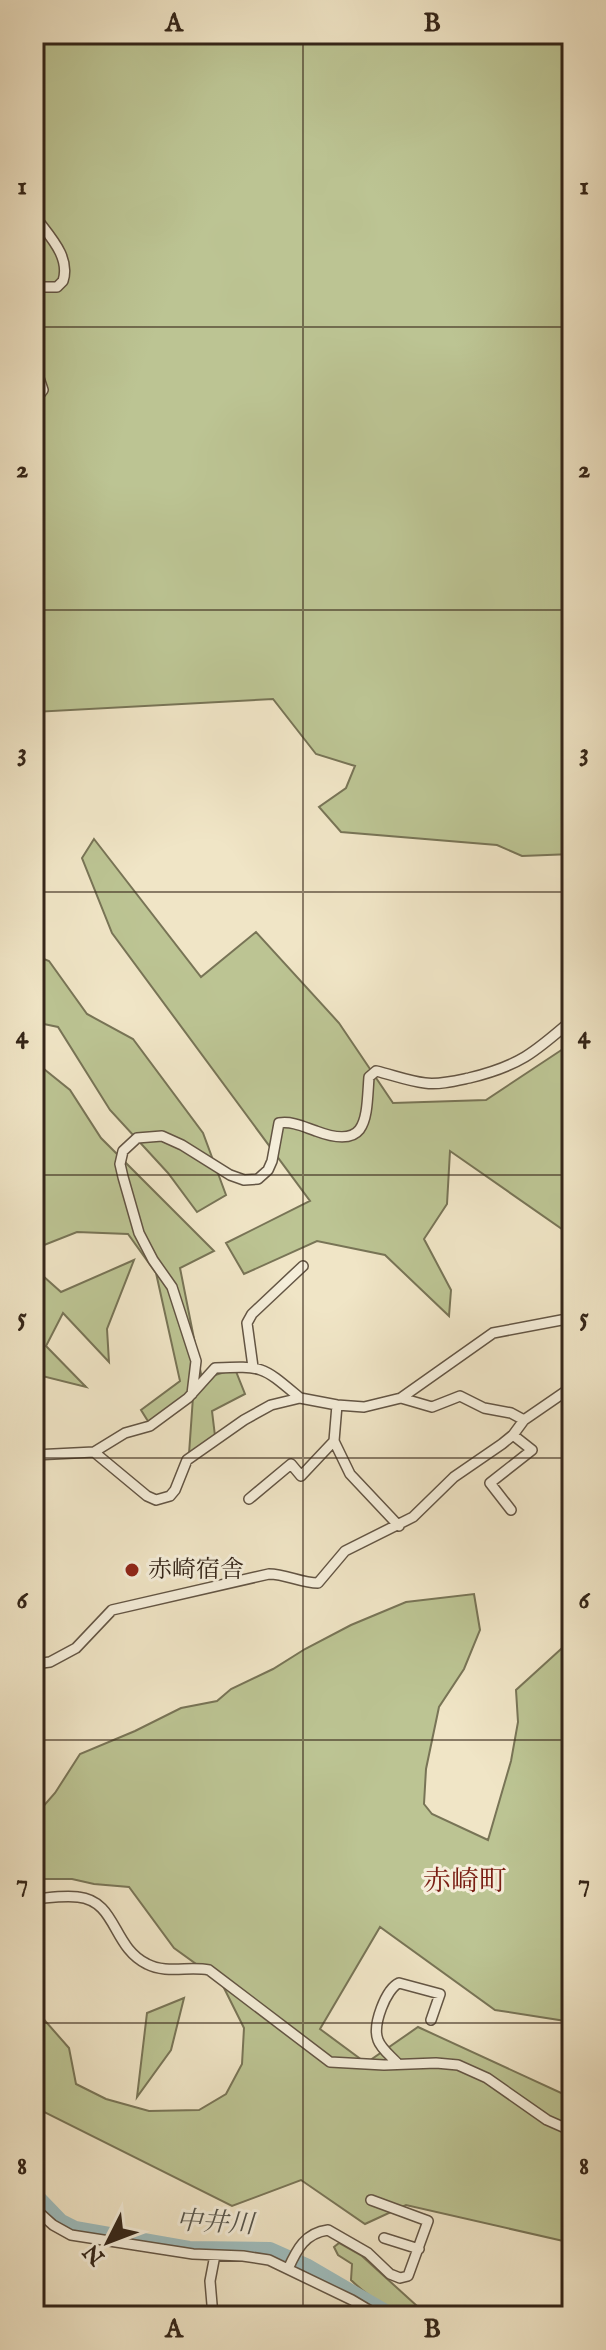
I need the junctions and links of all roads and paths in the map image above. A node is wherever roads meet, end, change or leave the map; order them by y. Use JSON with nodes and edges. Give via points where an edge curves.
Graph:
{"nodes":[{"id":1,"x":34,"y":145,"type":"edge"},
{"id":2,"x":34,"y":178,"type":"edge"},
{"id":3,"x":34,"y":215,"type":"edge"},
{"id":4,"x":34,"y":287,"type":"edge"},
{"id":5,"x":34,"y":371,"type":"edge"},
{"id":6,"x":34,"y":402,"type":"edge"},
{"id":7,"x":572,"y":1020,"type":"edge"},
{"id":8,"x":303,"y":1266,"type":"dead end"},
{"id":9,"x":572,"y":1318,"type":"edge"},
{"id":10,"x":253,"y":1367,"type":"junction"},
{"id":11,"x":572,"y":1387,"type":"edge"},
{"id":12,"x":192,"y":1394,"type":"junction"},
{"id":13,"x":300,"y":1398,"type":"junction"},
{"id":14,"x":401,"y":1398,"type":"junction"},
{"id":15,"x":337,"y":1405,"type":"junction"},
{"id":16,"x":524,"y":1420,"type":"junction"},
{"id":17,"x":513,"y":1435,"type":"junction"},
{"id":18,"x":334,"y":1441,"type":"junction"},
{"id":19,"x":94,"y":1452,"type":"junction"},
{"id":20,"x":34,"y":1455,"type":"edge"},
{"id":21,"x":249,"y":1499,"type":"dead end"},
{"id":22,"x":511,"y":1510,"type":"dead end"},
{"id":23,"x":399,"y":1526,"type":"junction"},
{"id":24,"x":34,"y":1664,"type":"edge"},
{"id":25,"x":34,"y":1899,"type":"edge"},
{"id":26,"x":431,"y":2020,"type":"dead end"},
{"id":27,"x":398,"y":2064,"type":"junction"},
{"id":28,"x":572,"y":2131,"type":"edge"},
{"id":29,"x":371,"y":2200,"type":"dead end"},
{"id":30,"x":34,"y":2208,"type":"edge"},
{"id":31,"x":384,"y":2238,"type":"dead end"},
{"id":32,"x":419,"y":2249,"type":"junction"},
{"id":33,"x":215,"y":2255,"type":"junction"},
{"id":34,"x":289,"y":2267,"type":"junction"},
{"id":35,"x":213,"y":2316,"type":"edge"},
{"id":36,"x":379,"y":2316,"type":"edge"}],
"edges":[{"from":1,"to":2,"type":"street","via":[[39,165]]},
{"from":3,"to":4,"type":"street","via":[[66,265],[57,287]]},
{"from":5,"to":6,"type":"street","via":[[43,390]]},
{"from":7,"to":12,"type":"street","via":[[544,1045],[502,1070],[430,1084],[376,1071],[369,1077],[361,1132],[340,1138],[279,1123],[272,1161],[258,1179],[230,1175],[162,1136],[137,1138],[123,1151],[120,1164],[139,1233],[172,1287],[196,1361]]},
{"from":8,"to":10,"type":"street","via":[[247,1323]]},
{"from":9,"to":14,"type":"street","via":[[493,1333]]},
{"from":10,"to":12,"type":"street","via":[[215,1368]]},
{"from":10,"to":13,"type":"street"},
{"from":11,"to":16,"type":"street"},
{"from":12,"to":19,"type":"street","via":[[150,1426],[125,1433]]},
{"from":13,"to":15,"type":"street"},
{"from":13,"to":19,"type":"street","via":[[271,1405],[214,1439],[187,1460],[175,1490],[164,1499],[147,1496]]},
{"from":14,"to":15,"type":"street","via":[[364,1407]]},
{"from":14,"to":16,"type":"street","via":[[432,1407],[460,1396]]},
{"from":15,"to":18,"type":"street"},
{"from":16,"to":17,"type":"street"},
{"from":17,"to":22,"type":"street","via":[[532,1450],[490,1483]]},
{"from":17,"to":23,"type":"street"},
{"from":18,"to":21,"type":"street","via":[[301,1476],[291,1464]]},
{"from":18,"to":23,"type":"street","via":[[350,1474]]},
{"from":19,"to":20,"type":"street"},
{"from":23,"to":24,"type":"street","via":[[345,1551],[318,1583],[269,1574],[112,1610],[76,1648]]},
{"from":25,"to":27,"type":"street","via":[[92,1900],[137,1958],[165,1969],[209,1970],[330,2062]]},
{"from":26,"to":27,"type":"street","via":[[440,1994],[399,1983],[391,1988],[376,2034]]},
{"from":27,"to":28,"type":"street","via":[[445,2063],[476,2072]]},
{"from":29,"to":32,"type":"street","via":[[428,2221]]},
{"from":30,"to":33,"type":"street","via":[[71,2235]]},
{"from":31,"to":32,"type":"street"},
{"from":32,"to":34,"type":"street","via":[[412,2272],[400,2278],[328,2230],[306,2239]]},
{"from":33,"to":34,"type":"street","via":[[258,2257]]},
{"from":33,"to":35,"type":"street","via":[[210,2281]]},
{"from":34,"to":36,"type":"street"}]}
